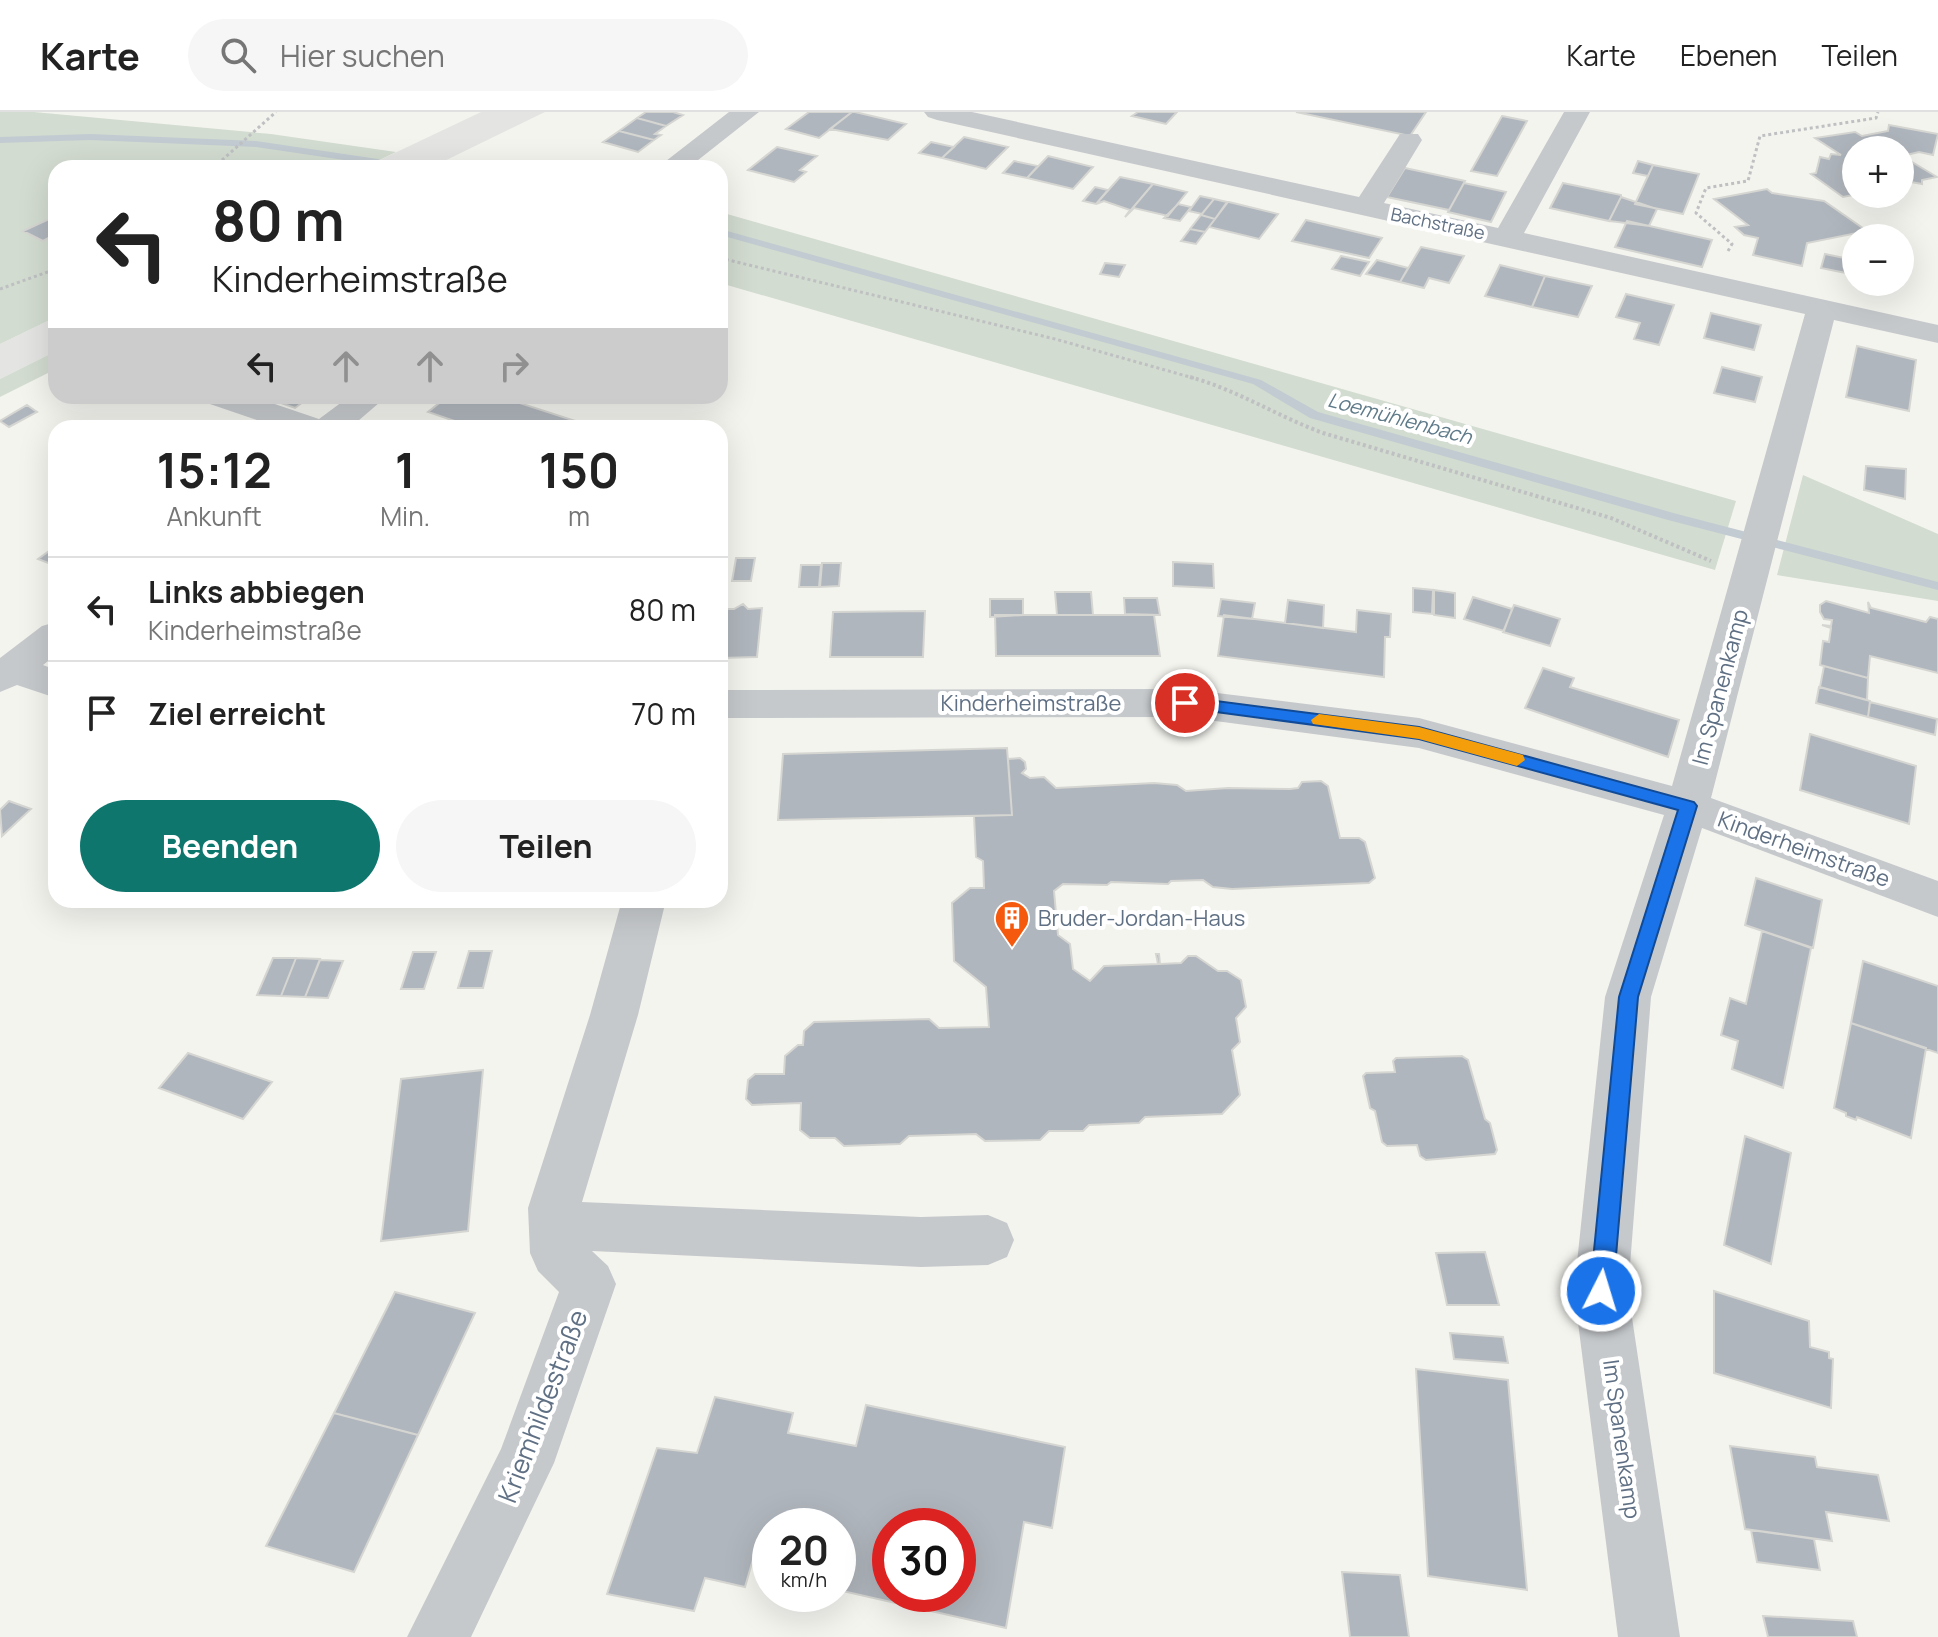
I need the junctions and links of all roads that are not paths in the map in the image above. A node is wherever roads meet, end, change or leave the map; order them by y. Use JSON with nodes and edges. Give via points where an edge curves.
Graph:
{"nodes":[{"id":1,"x":746,"y":112,"type":"edge"},
{"id":2,"x":937,"y":112,"type":"edge"},
{"id":3,"x":1577,"y":112,"type":"edge"},
{"id":4,"x":1409,"y":140,"type":"dead end"},
{"id":5,"x":682,"y":160,"type":"edge"},
{"id":6,"x":1367,"y":207,"type":"junction"},
{"id":7,"x":1507,"y":238,"type":"junction"},
{"id":8,"x":1822,"y":308,"type":"junction"},
{"id":9,"x":1938,"y":334,"type":"edge"},
{"id":10,"x":242,"y":404,"type":"edge"},
{"id":11,"x":360,"y":404,"type":"edge"},
{"id":12,"x":289,"y":420,"type":"edge"},
{"id":13,"x":340,"y":420,"type":"edge"},
{"id":14,"x":48,"y":641,"type":"edge"},
{"id":15,"x":5,"y":673,"type":"edge"},
{"id":16,"x":48,"y":682,"type":"edge"},
{"id":17,"x":728,"y":704,"type":"edge"},
{"id":18,"x":1688,"y":806,"type":"junction"},
{"id":19,"x":1938,"y":899,"type":"edge"},
{"id":20,"x":642,"y":908,"type":"edge"},
{"id":21,"x":556,"y":1225,"type":"junction"},
{"id":22,"x":988,"y":1240,"type":"dead end"},
{"id":23,"x":438,"y":1637,"type":"edge"},
{"id":24,"x":1649,"y":1637,"type":"edge"}],
"edges":[{"from":1,"to":5,"type":"street"},
{"from":2,"to":6,"type":"street","name":"Bachstraße"},
{"from":3,"to":7,"type":"street"},
{"from":4,"to":6,"type":"street"},
{"from":6,"to":7,"type":"street","name":"Bachstraße"},
{"from":7,"to":8,"type":"street","name":"Bachstraße"},
{"from":8,"to":9,"type":"street","name":"Bachstraße"},
{"from":8,"to":18,"type":"street","name":"Im Spanenkamp"},
{"from":10,"to":12,"type":"street"},
{"from":11,"to":13,"type":"street"},
{"from":14,"to":15,"type":"street"},
{"from":15,"to":16,"type":"street"},
{"from":17,"to":18,"type":"street","name":"Kinderheimstraße","via":[[1185,703],[1419,733]]},
{"from":18,"to":19,"type":"street","name":"Kinderheimstraße"},
{"from":18,"to":24,"type":"street","name":"Im Spanenkamp","via":[[1628,997],[1601,1291]]},
{"from":20,"to":21,"type":"street","name":"Kriemhildestraße","via":[[554,1208]]},
{"from":21,"to":22,"type":"street","via":[[921,1242]]},
{"from":21,"to":23,"type":"street","name":"Kriemhildestraße","via":[[557,1253],[589,1284],[525,1463]]}]}
